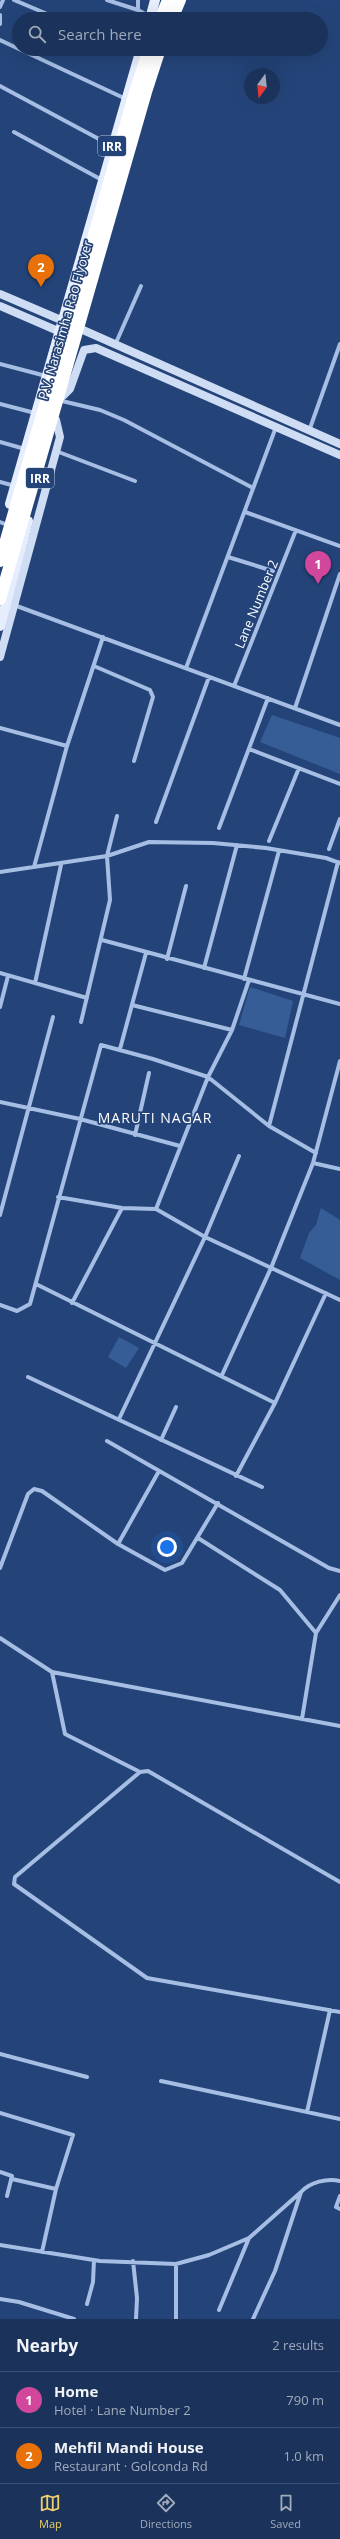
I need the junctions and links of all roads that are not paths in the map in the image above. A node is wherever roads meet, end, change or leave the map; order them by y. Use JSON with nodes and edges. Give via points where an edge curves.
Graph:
{"nodes":[{"id":1,"x":3,"y":0,"type":"edge"},
{"id":2,"x":14,"y":0,"type":"edge"},
{"id":3,"x":107,"y":0,"type":"edge"},
{"id":4,"x":138,"y":0,"type":"edge"},
{"id":5,"x":155,"y":0,"type":"edge"},
{"id":6,"x":169,"y":0,"type":"edge"},
{"id":7,"x":180,"y":0,"type":"edge"},
{"id":8,"x":183,"y":0,"type":"edge"},
{"id":9,"x":0,"y":7,"type":"edge"},
{"id":10,"x":138,"y":10,"type":"junction"},
{"id":11,"x":42,"y":12,"type":"edge"},
{"id":12,"x":142,"y":12,"type":"edge"},
{"id":13,"x":154,"y":12,"type":"edge"},
{"id":14,"x":159,"y":12,"type":"edge"},
{"id":15,"x":166,"y":12,"type":"edge"},
{"id":16,"x":175,"y":12,"type":"edge"},
{"id":17,"x":178,"y":12,"type":"edge"},
{"id":18,"x":0,"y":15,"type":"edge"},
{"id":19,"x":0,"y":24,"type":"edge"},
{"id":20,"x":0,"y":40,"type":"edge"},
{"id":21,"x":12,"y":46,"type":"edge"},
{"id":22,"x":34,"y":56,"type":"edge"},
{"id":23,"x":141,"y":56,"type":"edge"},
{"id":24,"x":141,"y":56,"type":"edge"},
{"id":25,"x":159,"y":56,"type":"edge"},
{"id":26,"x":159,"y":56,"type":"edge"},
{"id":27,"x":0,"y":86,"type":"edge"},
{"id":28,"x":126,"y":99,"type":"junction"},
{"id":29,"x":14,"y":132,"type":"dead end"},
{"id":30,"x":112,"y":146,"type":"junction"},
{"id":31,"x":102,"y":180,"type":"junction"},
{"id":32,"x":85,"y":240,"type":"junction"},
{"id":33,"x":106,"y":246,"type":"junction"},
{"id":34,"x":141,"y":286,"type":"dead end"},
{"id":35,"x":0,"y":294,"type":"edge"},
{"id":36,"x":0,"y":306,"type":"edge"},
{"id":37,"x":61,"y":320,"type":"junction"},
{"id":38,"x":83,"y":330,"type":"junction"},
{"id":39,"x":58,"y":332,"type":"junction"},
{"id":40,"x":340,"y":344,"type":"edge"},
{"id":41,"x":115,"y":345,"type":"junction"},
{"id":42,"x":0,"y":364,"type":"edge"},
{"id":43,"x":46,"y":376,"type":"junction"},
{"id":44,"x":62,"y":398,"type":"junction"},
{"id":45,"x":0,"y":404,"type":"edge"},
{"id":46,"x":36,"y":413,"type":"junction"},
{"id":47,"x":56,"y":420,"type":"junction"},
{"id":48,"x":276,"y":427,"type":"junction"},
{"id":49,"x":309,"y":432,"type":"junction"},
{"id":50,"x":0,"y":442,"type":"edge"},
{"id":51,"x":340,"y":444,"type":"edge"},
{"id":52,"x":26,"y":449,"type":"junction"},
{"id":53,"x":56,"y":451,"type":"junction"},
{"id":54,"x":340,"y":455,"type":"edge"},
{"id":55,"x":135,"y":481,"type":"dead end"},
{"id":56,"x":0,"y":482,"type":"edge"},
{"id":57,"x":15,"y":486,"type":"junction"},
{"id":58,"x":252,"y":488,"type":"junction"},
{"id":59,"x":245,"y":512,"type":"junction"},
{"id":60,"x":2,"y":523,"type":"edge"},
{"id":61,"x":296,"y":530,"type":"junction"},
{"id":62,"x":0,"y":540,"type":"edge"},
{"id":63,"x":340,"y":546,"type":"edge"},
{"id":64,"x":228,"y":557,"type":"junction"},
{"id":65,"x":0,"y":561,"type":"edge"},
{"id":66,"x":273,"y":571,"type":"dead end"},
{"id":67,"x":340,"y":574,"type":"edge"},
{"id":68,"x":7,"y":602,"type":"edge"},
{"id":69,"x":0,"y":626,"type":"edge"},
{"id":70,"x":103,"y":637,"type":"junction"},
{"id":71,"x":0,"y":657,"type":"edge"},
{"id":72,"x":94,"y":666,"type":"junction"},
{"id":73,"x":186,"y":668,"type":"junction"},
{"id":74,"x":209,"y":676,"type":"junction"},
{"id":75,"x":234,"y":686,"type":"junction"},
{"id":76,"x":268,"y":698,"type":"junction"},
{"id":77,"x":295,"y":708,"type":"junction"},
{"id":78,"x":340,"y":725,"type":"edge"},
{"id":79,"x":0,"y":728,"type":"edge"},
{"id":80,"x":67,"y":746,"type":"junction"},
{"id":81,"x":248,"y":748,"type":"junction"},
{"id":82,"x":134,"y":761,"type":"dead end"},
{"id":83,"x":299,"y":768,"type":"junction"},
{"id":84,"x":340,"y":784,"type":"edge"},
{"id":85,"x":117,"y":816,"type":"dead end"},
{"id":86,"x":340,"y":819,"type":"edge"},
{"id":87,"x":156,"y":822,"type":"dead end"},
{"id":88,"x":219,"y":828,"type":"dead end"},
{"id":89,"x":269,"y":841,"type":"dead end"},
{"id":90,"x":237,"y":845,"type":"junction"},
{"id":91,"x":329,"y":849,"type":"dead end"},
{"id":92,"x":279,"y":851,"type":"junction"},
{"id":93,"x":107,"y":856,"type":"junction"},
{"id":94,"x":339,"y":863,"type":"edge"},
{"id":95,"x":61,"y":865,"type":"junction"},
{"id":96,"x":34,"y":867,"type":"junction"},
{"id":97,"x":0,"y":872,"type":"edge"},
{"id":98,"x":186,"y":886,"type":"dead end"},
{"id":99,"x":102,"y":940,"type":"junction"},
{"id":100,"x":146,"y":953,"type":"junction"},
{"id":101,"x":167,"y":959,"type":"junction"},
{"id":102,"x":204,"y":968,"type":"junction"},
{"id":103,"x":0,"y":973,"type":"edge"},
{"id":104,"x":8,"y":976,"type":"junction"},
{"id":105,"x":244,"y":979,"type":"junction"},
{"id":106,"x":249,"y":980,"type":"junction"},
{"id":107,"x":35,"y":983,"type":"junction"},
{"id":108,"x":303,"y":994,"type":"junction"},
{"id":109,"x":87,"y":998,"type":"junction"},
{"id":110,"x":340,"y":1004,"type":"edge"},
{"id":111,"x":132,"y":1005,"type":"junction"},
{"id":112,"x":0,"y":1008,"type":"edge"},
{"id":113,"x":53,"y":1016,"type":"dead end"},
{"id":114,"x":81,"y":1022,"type":"dead end"},
{"id":115,"x":232,"y":1030,"type":"junction"},
{"id":116,"x":120,"y":1049,"type":"junction"},
{"id":117,"x":340,"y":1061,"type":"edge"},
{"id":118,"x":149,"y":1073,"type":"dead end"},
{"id":119,"x":208,"y":1077,"type":"junction"},
{"id":120,"x":0,"y":1102,"type":"edge"},
{"id":121,"x":30,"y":1110,"type":"junction"},
{"id":122,"x":80,"y":1119,"type":"junction"},
{"id":123,"x":269,"y":1126,"type":"junction"},
{"id":124,"x":135,"y":1134,"type":"junction"},
{"id":125,"x":180,"y":1146,"type":"junction"},
{"id":126,"x":316,"y":1153,"type":"junction"},
{"id":127,"x":239,"y":1156,"type":"dead end"},
{"id":128,"x":313,"y":1163,"type":"junction"},
{"id":129,"x":340,"y":1169,"type":"edge"},
{"id":130,"x":58,"y":1197,"type":"junction"},
{"id":131,"x":122,"y":1208,"type":"junction"},
{"id":132,"x":156,"y":1209,"type":"junction"},
{"id":133,"x":0,"y":1215,"type":"edge"},
{"id":134,"x":205,"y":1237,"type":"junction"},
{"id":135,"x":271,"y":1268,"type":"junction"},
{"id":136,"x":36,"y":1284,"type":"junction"},
{"id":137,"x":326,"y":1293,"type":"junction"},
{"id":138,"x":340,"y":1300,"type":"edge"},
{"id":139,"x":72,"y":1303,"type":"junction"},
{"id":140,"x":0,"y":1305,"type":"edge"},
{"id":141,"x":155,"y":1343,"type":"junction"},
{"id":142,"x":222,"y":1375,"type":"junction"},
{"id":143,"x":28,"y":1377,"type":"dead end"},
{"id":144,"x":275,"y":1402,"type":"junction"},
{"id":145,"x":176,"y":1407,"type":"dead end"},
{"id":146,"x":119,"y":1420,"type":"junction"},
{"id":147,"x":107,"y":1440,"type":"dead end"},
{"id":148,"x":161,"y":1440,"type":"junction"},
{"id":149,"x":159,"y":1471,"type":"junction"},
{"id":150,"x":236,"y":1476,"type":"junction"},
{"id":151,"x":262,"y":1486,"type":"dead end"},
{"id":152,"x":218,"y":1503,"type":"junction"},
{"id":153,"x":198,"y":1538,"type":"junction"},
{"id":154,"x":118,"y":1544,"type":"junction"},
{"id":155,"x":0,"y":1568,"type":"edge"},
{"id":156,"x":340,"y":1571,"type":"edge"},
{"id":157,"x":340,"y":1595,"type":"edge"},
{"id":158,"x":316,"y":1633,"type":"junction"},
{"id":159,"x":0,"y":1638,"type":"edge"},
{"id":160,"x":52,"y":1672,"type":"junction"},
{"id":161,"x":302,"y":1719,"type":"junction"},
{"id":162,"x":340,"y":1726,"type":"edge"},
{"id":163,"x":140,"y":1772,"type":"junction"},
{"id":164,"x":340,"y":1882,"type":"edge"},
{"id":165,"x":330,"y":2010,"type":"junction"},
{"id":166,"x":340,"y":2012,"type":"edge"},
{"id":167,"x":0,"y":2054,"type":"edge"},
{"id":168,"x":87,"y":2077,"type":"dead end"},
{"id":169,"x":161,"y":2081,"type":"dead end"},
{"id":170,"x":307,"y":2112,"type":"junction"},
{"id":171,"x":0,"y":2113,"type":"edge"},
{"id":172,"x":340,"y":2119,"type":"edge"},
{"id":173,"x":0,"y":2172,"type":"edge"},
{"id":174,"x":12,"y":2179,"type":"junction"},
{"id":175,"x":340,"y":2181,"type":"edge"},
{"id":176,"x":56,"y":2189,"type":"junction"},
{"id":177,"x":301,"y":2192,"type":"junction"},
{"id":178,"x":7,"y":2196,"type":"dead end"},
{"id":179,"x":340,"y":2196,"type":"edge"},
{"id":180,"x":340,"y":2209,"type":"edge"},
{"id":181,"x":249,"y":2238,"type":"junction"},
{"id":182,"x":0,"y":2245,"type":"edge"},
{"id":183,"x":42,"y":2252,"type":"junction"},
{"id":184,"x":94,"y":2260,"type":"junction"},
{"id":185,"x":133,"y":2261,"type":"junction"},
{"id":186,"x":176,"y":2264,"type":"junction"},
{"id":187,"x":0,"y":2299,"type":"edge"},
{"id":188,"x":87,"y":2304,"type":"dead end"},
{"id":189,"x":219,"y":2310,"type":"dead end"},
{"id":190,"x":74,"y":2319,"type":"edge"},
{"id":191,"x":136,"y":2319,"type":"edge"},
{"id":192,"x":176,"y":2319,"type":"edge"},
{"id":193,"x":253,"y":2319,"type":"edge"}],
"edges":[{"from":1,"to":9,"type":"street"},
{"from":2,"to":11,"type":"street"},
{"from":3,"to":10,"type":"street"},
{"from":4,"to":10,"type":"street"},
{"from":5,"to":13,"type":"main road"},
{"from":6,"to":14,"type":"highway"},
{"from":6,"to":15,"type":"main road"},
{"from":7,"to":16,"type":"highway"},
{"from":8,"to":17,"type":"street"},
{"from":10,"to":12,"type":"street"},
{"from":18,"to":19,"type":"street"},
{"from":20,"to":21,"type":"street"},
{"from":22,"to":28,"type":"street"},
{"from":23,"to":28,"type":"main road","number":"IRR"},
{"from":24,"to":65,"type":"highway","name":"P.V. Narasimha Rao Flyover","bridge":true},
{"from":25,"to":33,"type":"main road","number":"IRR"},
{"from":26,"to":68,"type":"highway","name":"P.V. Narasimha Rao Flyover","bridge":true,"via":[[146,92]]},
{"from":27,"to":30,"type":"street"},
{"from":28,"to":30,"type":"main road","number":"IRR"},
{"from":29,"to":31,"type":"street"},
{"from":30,"to":31,"type":"main road","number":"IRR"},
{"from":31,"to":32,"type":"main road","number":"IRR"},
{"from":32,"to":33,"type":"main road"},
{"from":32,"to":37,"type":"main road","number":"IRR"},
{"from":33,"to":38,"type":"main road","number":"IRR"},
{"from":34,"to":41,"type":"street"},
{"from":35,"to":37,"type":"street"},
{"from":36,"to":39,"type":"street"},
{"from":37,"to":39,"type":"main road"},
{"from":38,"to":41,"type":"street"},
{"from":38,"to":44,"type":"main road","number":"IRR"},
{"from":39,"to":43,"type":"main road","number":"IRR"},
{"from":40,"to":49,"type":"street"},
{"from":41,"to":49,"type":"street"},
{"from":42,"to":43,"type":"street"},
{"from":43,"to":46,"type":"main road","number":"IRR"},
{"from":44,"to":47,"type":"main road","number":"IRR"},
{"from":44,"to":48,"type":"street","via":[[70,388],[84,350],[96,348],[149,369]]},
{"from":44,"to":58,"type":"street","via":[[124,420]]},
{"from":45,"to":46,"type":"street"},
{"from":46,"to":52,"type":"main road","number":"IRR"},
{"from":47,"to":53,"type":"street","via":[[60,437]]},
{"from":47,"to":68,"type":"main road","number":"IRR"},
{"from":48,"to":54,"type":"street"},
{"from":48,"to":58,"type":"street"},
{"from":49,"to":51,"type":"street"},
{"from":50,"to":52,"type":"street"},
{"from":52,"to":57,"type":"main road","number":"IRR"},
{"from":53,"to":55,"type":"street"},
{"from":53,"to":68,"type":"street"},
{"from":56,"to":57,"type":"street"},
{"from":57,"to":60,"type":"main road","number":"IRR"},
{"from":58,"to":59,"type":"street"},
{"from":59,"to":61,"type":"street"},
{"from":59,"to":64,"type":"street"},
{"from":60,"to":62,"type":"main road","number":"IRR"},
{"from":61,"to":63,"type":"street"},
{"from":61,"to":75,"type":"street","name":"Lane Number 2"},
{"from":64,"to":66,"type":"street"},
{"from":64,"to":73,"type":"street"},
{"from":67,"to":77,"type":"street"},
{"from":68,"to":69,"type":"main road","number":"IRR"},
{"from":68,"to":70,"type":"street"},
{"from":68,"to":71,"type":"street"},
{"from":70,"to":72,"type":"street"},
{"from":70,"to":73,"type":"street"},
{"from":72,"to":80,"type":"street"},
{"from":72,"to":82,"type":"street","via":[[150,690],[153,697]]},
{"from":73,"to":74,"type":"street"},
{"from":74,"to":75,"type":"street"},
{"from":74,"to":87,"type":"street"},
{"from":75,"to":76,"type":"street"},
{"from":76,"to":77,"type":"street"},
{"from":76,"to":81,"type":"street"},
{"from":77,"to":78,"type":"street"},
{"from":79,"to":80,"type":"street"},
{"from":80,"to":96,"type":"street"},
{"from":81,"to":83,"type":"street"},
{"from":81,"to":88,"type":"street"},
{"from":83,"to":84,"type":"street"},
{"from":83,"to":89,"type":"street"},
{"from":85,"to":93,"type":"street"},
{"from":86,"to":91,"type":"street"},
{"from":90,"to":92,"type":"street"},
{"from":90,"to":93,"type":"street","via":[[149,842]]},
{"from":90,"to":102,"type":"street"},
{"from":92,"to":94,"type":"street","via":[[326,858]]},
{"from":92,"to":105,"type":"street"},
{"from":93,"to":95,"type":"street"},
{"from":93,"to":99,"type":"street","via":[[110,900]]},
{"from":94,"to":108,"type":"street"},
{"from":95,"to":96,"type":"street"},
{"from":95,"to":107,"type":"street"},
{"from":96,"to":97,"type":"street"},
{"from":98,"to":101,"type":"street"},
{"from":99,"to":100,"type":"street"},
{"from":99,"to":109,"type":"street"},
{"from":100,"to":101,"type":"street"},
{"from":100,"to":111,"type":"street"},
{"from":101,"to":102,"type":"street"},
{"from":102,"to":105,"type":"street"},
{"from":103,"to":104,"type":"street"},
{"from":104,"to":107,"type":"street"},
{"from":104,"to":112,"type":"street"},
{"from":105,"to":106,"type":"street"},
{"from":106,"to":108,"type":"street"},
{"from":106,"to":115,"type":"street"},
{"from":107,"to":109,"type":"street"},
{"from":108,"to":110,"type":"street"},
{"from":108,"to":123,"type":"street"},
{"from":109,"to":114,"type":"street"},
{"from":111,"to":115,"type":"street"},
{"from":111,"to":116,"type":"street"},
{"from":113,"to":121,"type":"street"},
{"from":115,"to":119,"type":"street"},
{"from":116,"to":119,"type":"street"},
{"from":116,"to":122,"type":"street","via":[[101,1045]]},
{"from":117,"to":126,"type":"street"},
{"from":118,"to":124,"type":"street"},
{"from":119,"to":123,"type":"street"},
{"from":119,"to":125,"type":"street"},
{"from":120,"to":121,"type":"street"},
{"from":121,"to":122,"type":"street"},
{"from":121,"to":133,"type":"street"},
{"from":122,"to":124,"type":"street"},
{"from":122,"to":130,"type":"street"},
{"from":123,"to":126,"type":"street"},
{"from":124,"to":125,"type":"street"},
{"from":125,"to":132,"type":"street"},
{"from":126,"to":128,"type":"street"},
{"from":127,"to":134,"type":"street"},
{"from":128,"to":129,"type":"street"},
{"from":128,"to":135,"type":"street"},
{"from":130,"to":131,"type":"street"},
{"from":130,"to":136,"type":"street"},
{"from":131,"to":132,"type":"street"},
{"from":131,"to":139,"type":"street"},
{"from":132,"to":134,"type":"street"},
{"from":134,"to":135,"type":"street"},
{"from":134,"to":141,"type":"street"},
{"from":135,"to":137,"type":"street"},
{"from":135,"to":142,"type":"street"},
{"from":136,"to":139,"type":"street"},
{"from":136,"to":140,"type":"street","via":[[30,1304],[17,1311]]},
{"from":137,"to":138,"type":"street"},
{"from":137,"to":144,"type":"street"},
{"from":139,"to":141,"type":"street"},
{"from":141,"to":142,"type":"street"},
{"from":141,"to":146,"type":"street"},
{"from":142,"to":144,"type":"street"},
{"from":143,"to":146,"type":"street"},
{"from":144,"to":150,"type":"street"},
{"from":145,"to":148,"type":"street"},
{"from":146,"to":148,"type":"street"},
{"from":147,"to":149,"type":"street"},
{"from":148,"to":150,"type":"street"},
{"from":149,"to":152,"type":"street"},
{"from":149,"to":154,"type":"street"},
{"from":150,"to":151,"type":"street"},
{"from":152,"to":153,"type":"street"},
{"from":152,"to":156,"type":"street","via":[[329,1568]]},
{"from":153,"to":154,"type":"street","via":[[182,1564],[165,1570]]},
{"from":153,"to":158,"type":"street","via":[[280,1590]]},
{"from":154,"to":155,"type":"street","via":[[42,1491],[34,1489],[28,1494]]},
{"from":157,"to":158,"type":"street"},
{"from":158,"to":161,"type":"street"},
{"from":159,"to":160,"type":"street"},
{"from":160,"to":161,"type":"street"},
{"from":160,"to":163,"type":"street","via":[[65,1734]]},
{"from":161,"to":162,"type":"street"},
{"from":163,"to":164,"type":"street","via":[[148,1771]]},
{"from":163,"to":165,"type":"street","via":[[15,1877],[14,1884],[146,1978]]},
{"from":165,"to":166,"type":"street"},
{"from":165,"to":170,"type":"street"},
{"from":167,"to":168,"type":"street"},
{"from":169,"to":170,"type":"street"},
{"from":170,"to":172,"type":"street"},
{"from":171,"to":176,"type":"street","via":[[73,2135]]},
{"from":173,"to":174,"type":"street","via":[[12,2176]]},
{"from":174,"to":176,"type":"street"},
{"from":174,"to":178,"type":"street"},
{"from":175,"to":177,"type":"street","via":[[332,2178]]},
{"from":176,"to":183,"type":"street"},
{"from":177,"to":181,"type":"street"},
{"from":177,"to":193,"type":"street","via":[[275,2272]]},
{"from":179,"to":180,"type":"street","via":[[336,2207]]},
{"from":181,"to":186,"type":"street"},
{"from":181,"to":189,"type":"street"},
{"from":182,"to":183,"type":"street"},
{"from":183,"to":184,"type":"street"},
{"from":184,"to":185,"type":"street"},
{"from":184,"to":188,"type":"street","via":[[93,2282]]},
{"from":185,"to":186,"type":"street"},
{"from":185,"to":191,"type":"street","via":[[137,2298]]},
{"from":186,"to":192,"type":"street"},
{"from":187,"to":190,"type":"street"}]}
